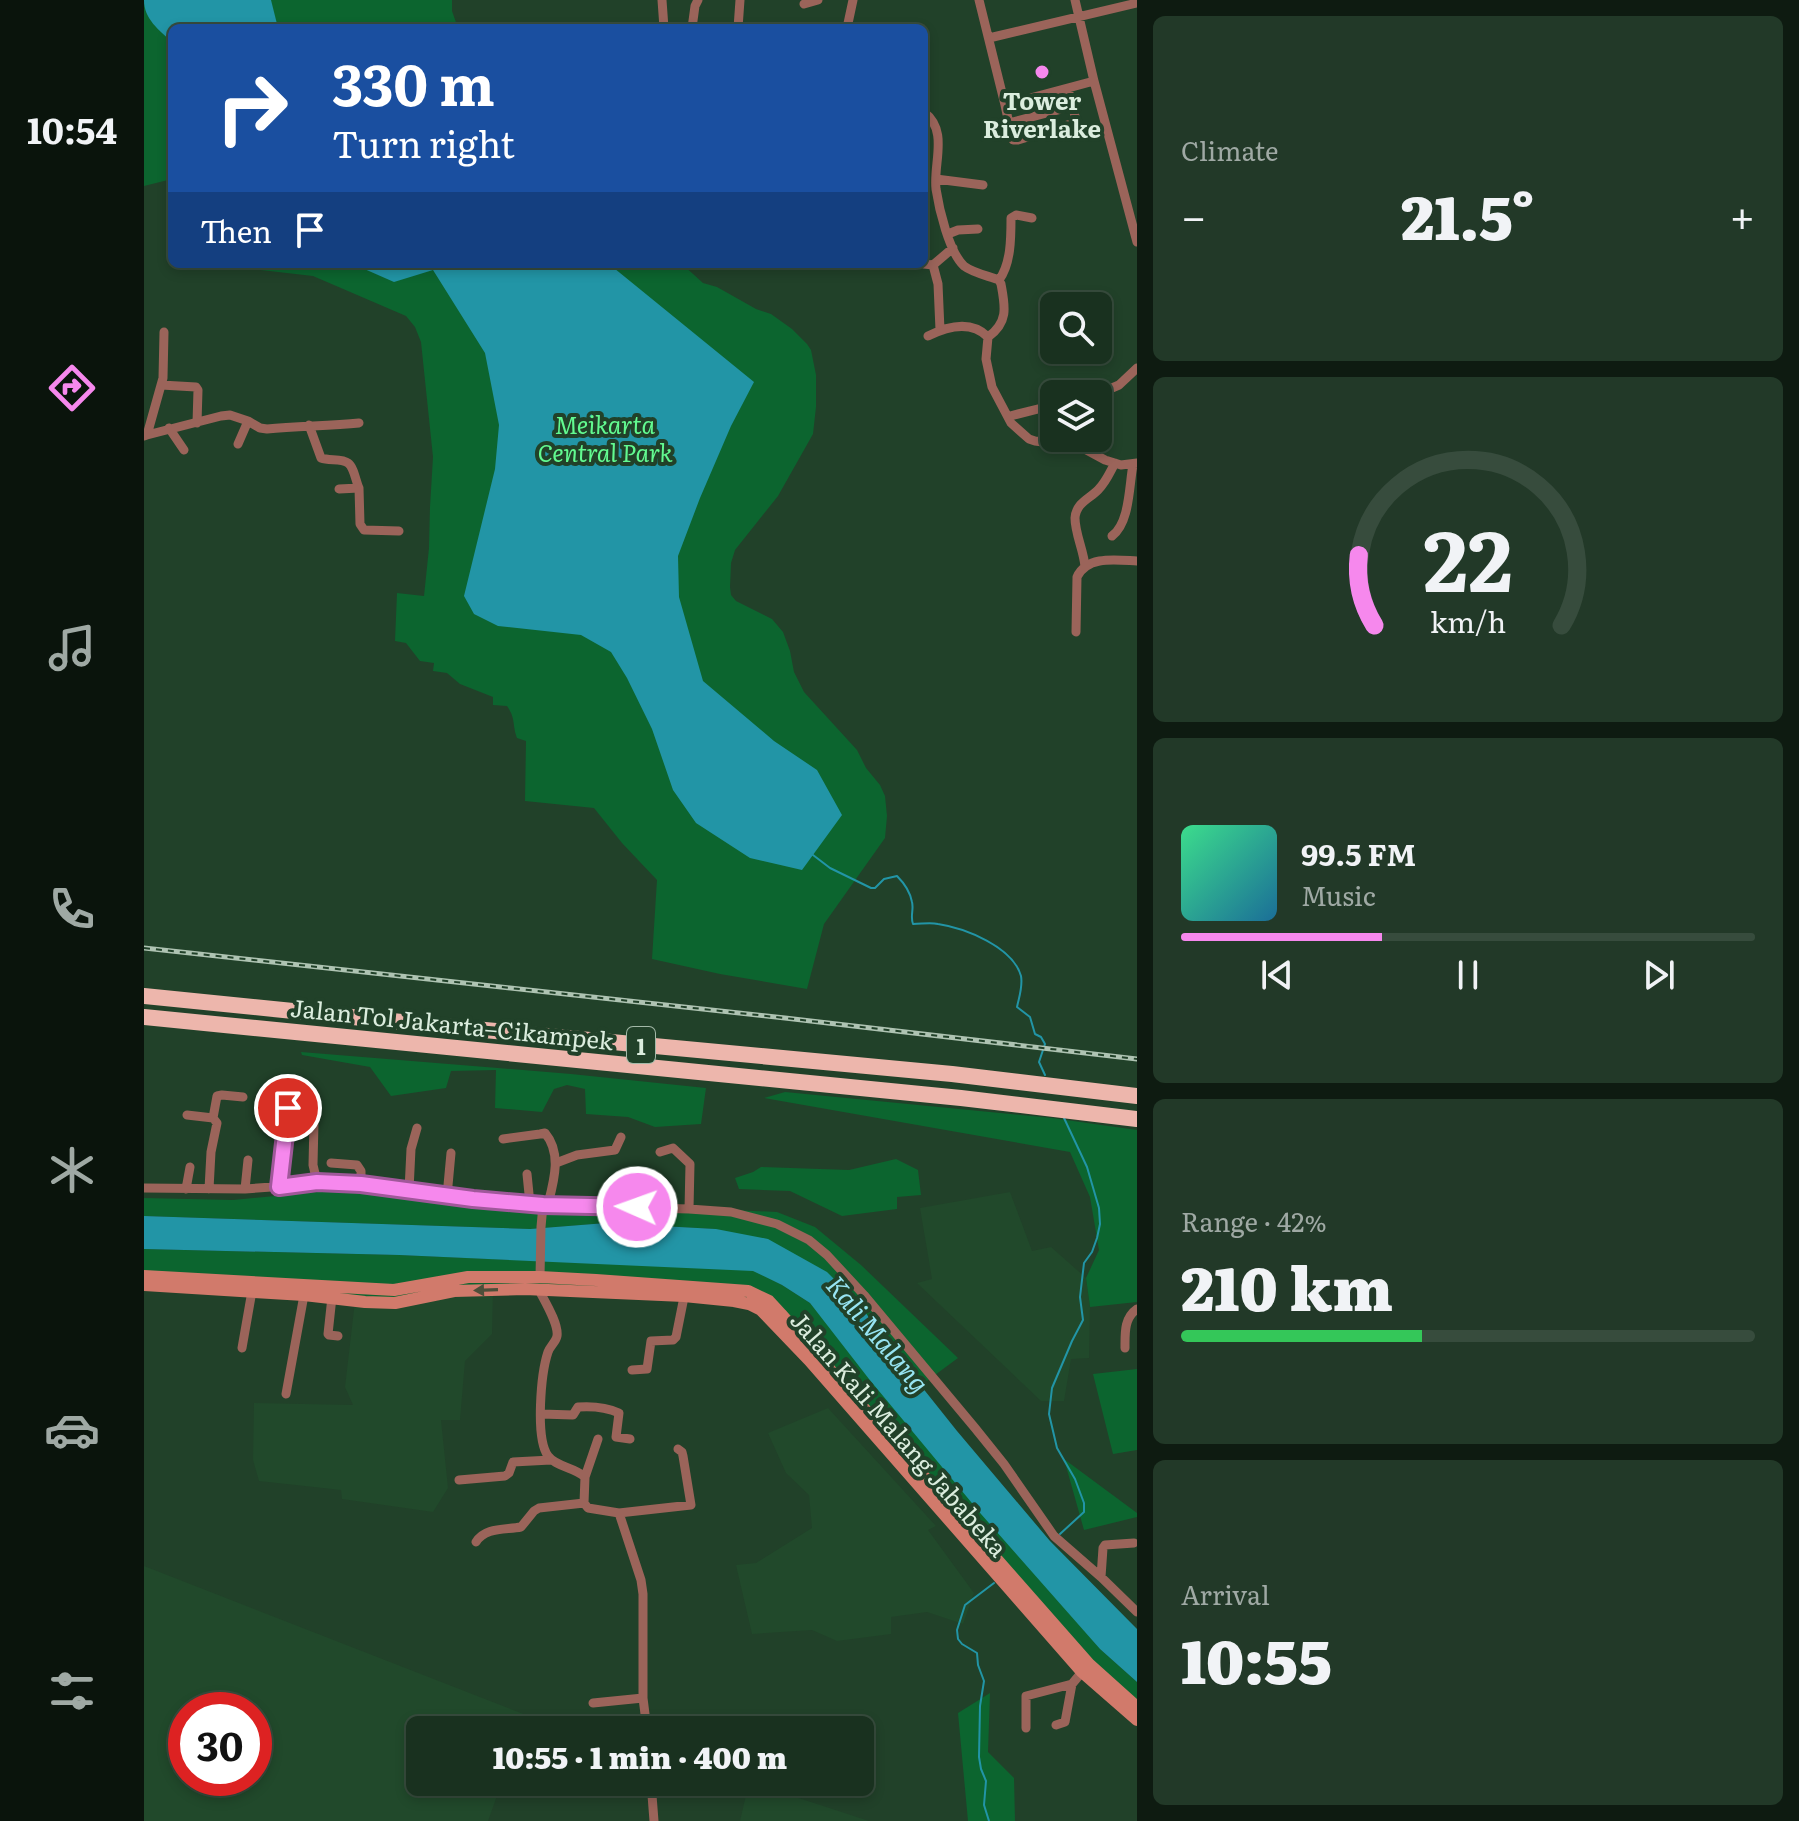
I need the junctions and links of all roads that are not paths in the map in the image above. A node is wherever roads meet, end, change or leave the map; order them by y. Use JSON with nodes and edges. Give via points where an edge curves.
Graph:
{"nodes":[{"id":1,"x":662,"y":0,"type":"edge"},
{"id":2,"x":698,"y":0,"type":"edge"},
{"id":3,"x":740,"y":0,"type":"edge"},
{"id":4,"x":818,"y":0,"type":"edge"},
{"id":5,"x":853,"y":0,"type":"edge"},
{"id":6,"x":979,"y":0,"type":"edge"},
{"id":7,"x":1075,"y":0,"type":"edge"},
{"id":8,"x":1137,"y":3,"type":"edge"},
{"id":9,"x":804,"y":4,"type":"dead end"},
{"id":10,"x":1079,"y":17,"type":"junction"},
{"id":11,"x":664,"y":24,"type":"edge"},
{"id":12,"x":693,"y":24,"type":"edge"},
{"id":13,"x":738,"y":24,"type":"edge"},
{"id":14,"x":848,"y":24,"type":"edge"},
{"id":15,"x":989,"y":38,"type":"junction"},
{"id":16,"x":1094,"y":81,"type":"junction"},
{"id":17,"x":1068,"y":89,"type":"junction"},
{"id":18,"x":1005,"y":105,"type":"junction"},
{"id":19,"x":1073,"y":106,"type":"junction"},
{"id":20,"x":928,"y":116,"type":"edge"},
{"id":21,"x":1009,"y":123,"type":"junction"},
{"id":22,"x":936,"y":179,"type":"junction"},
{"id":23,"x":983,"y":185,"type":"dead end"},
{"id":24,"x":1032,"y":218,"type":"dead end"},
{"id":25,"x":978,"y":229,"type":"dead end"},
{"id":26,"x":948,"y":234,"type":"junction"},
{"id":27,"x":1137,"y":242,"type":"edge"},
{"id":28,"x":953,"y":248,"type":"junction"},
{"id":29,"x":928,"y":264,"type":"edge"},
{"id":30,"x":999,"y":280,"type":"junction"},
{"id":31,"x":940,"y":330,"type":"junction"},
{"id":32,"x":164,"y":332,"type":"dead end"},
{"id":33,"x":928,"y":336,"type":"dead end"},
{"id":34,"x":988,"y":337,"type":"junction"},
{"id":35,"x":1137,"y":368,"type":"edge"},
{"id":36,"x":161,"y":385,"type":"junction"},
{"id":37,"x":1112,"y":388,"type":"edge"},
{"id":38,"x":1040,"y":408,"type":"edge"},
{"id":39,"x":1010,"y":416,"type":"dead end"},
{"id":40,"x":248,"y":421,"type":"junction"},
{"id":41,"x":197,"y":423,"type":"junction"},
{"id":42,"x":359,"y":423,"type":"dead end"},
{"id":43,"x":309,"y":425,"type":"junction"},
{"id":44,"x":169,"y":428,"type":"junction"},
{"id":45,"x":146,"y":435,"type":"edge"},
{"id":46,"x":238,"y":444,"type":"dead end"},
{"id":47,"x":184,"y":450,"type":"dead end"},
{"id":48,"x":1115,"y":463,"type":"junction"},
{"id":49,"x":1135,"y":464,"type":"edge"},
{"id":50,"x":359,"y":488,"type":"junction"},
{"id":51,"x":339,"y":489,"type":"dead end"},
{"id":52,"x":399,"y":531,"type":"dead end"},
{"id":53,"x":1112,"y":536,"type":"dead end"},
{"id":54,"x":1137,"y":561,"type":"edge"},
{"id":55,"x":1085,"y":567,"type":"junction"},
{"id":56,"x":1076,"y":632,"type":"dead end"},
{"id":57,"x":144,"y":998,"type":"edge"},
{"id":58,"x":144,"y":1009,"type":"edge"},
{"id":59,"x":144,"y":1017,"type":"edge"},
{"id":60,"x":287,"y":1095,"type":"dead end"},
{"id":61,"x":243,"y":1097,"type":"dead end"},
{"id":62,"x":1137,"y":1097,"type":"edge"},
{"id":63,"x":1137,"y":1109,"type":"edge"},
{"id":64,"x":187,"y":1115,"type":"dead end"},
{"id":65,"x":213,"y":1118,"type":"junction"},
{"id":66,"x":1137,"y":1119,"type":"edge"},
{"id":67,"x":314,"y":1122,"type":"dead end"},
{"id":68,"x":417,"y":1128,"type":"dead end"},
{"id":69,"x":621,"y":1137,"type":"dead end"},
{"id":70,"x":503,"y":1139,"type":"dead end"},
{"id":71,"x":660,"y":1152,"type":"dead end"},
{"id":72,"x":451,"y":1153,"type":"dead end"},
{"id":73,"x":248,"y":1160,"type":"dead end"},
{"id":74,"x":331,"y":1163,"type":"dead end"},
{"id":75,"x":556,"y":1163,"type":"junction"},
{"id":76,"x":190,"y":1167,"type":"dead end"},
{"id":77,"x":527,"y":1174,"type":"dead end"},
{"id":78,"x":317,"y":1182,"type":"junction"},
{"id":79,"x":361,"y":1184,"type":"junction"},
{"id":80,"x":279,"y":1187,"type":"junction"},
{"id":81,"x":144,"y":1188,"type":"edge"},
{"id":82,"x":186,"y":1189,"type":"junction"},
{"id":83,"x":209,"y":1189,"type":"junction"},
{"id":84,"x":245,"y":1189,"type":"junction"},
{"id":85,"x":409,"y":1190,"type":"junction"},
{"id":86,"x":447,"y":1196,"type":"junction"},
{"id":87,"x":530,"y":1204,"type":"junction"},
{"id":88,"x":546,"y":1204,"type":"junction"},
{"id":89,"x":689,"y":1209,"type":"junction"},
{"id":90,"x":144,"y":1276,"type":"edge"},
{"id":91,"x":540,"y":1283,"type":"junction"},
{"id":92,"x":144,"y":1285,"type":"edge"},
{"id":93,"x":685,"y":1290,"type":"junction"},
{"id":94,"x":252,"y":1291,"type":"junction"},
{"id":95,"x":304,"y":1295,"type":"junction"},
{"id":96,"x":365,"y":1296,"type":"junction"},
{"id":97,"x":332,"y":1297,"type":"junction"},
{"id":98,"x":1137,"y":1309,"type":"edge"},
{"id":99,"x":338,"y":1336,"type":"dead end"},
{"id":100,"x":242,"y":1348,"type":"dead end"},
{"id":101,"x":1125,"y":1348,"type":"dead end"},
{"id":102,"x":632,"y":1370,"type":"dead end"},
{"id":103,"x":286,"y":1394,"type":"dead end"},
{"id":104,"x":541,"y":1414,"type":"junction"},
{"id":105,"x":598,"y":1439,"type":"dead end"},
{"id":106,"x":630,"y":1439,"type":"dead end"},
{"id":107,"x":678,"y":1449,"type":"dead end"},
{"id":108,"x":551,"y":1460,"type":"junction"},
{"id":109,"x":585,"y":1477,"type":"junction"},
{"id":110,"x":459,"y":1480,"type":"dead end"},
{"id":111,"x":584,"y":1503,"type":"junction"},
{"id":112,"x":619,"y":1513,"type":"junction"},
{"id":113,"x":476,"y":1542,"type":"dead end"},
{"id":114,"x":1134,"y":1543,"type":"dead end"},
{"id":115,"x":1101,"y":1577,"type":"junction"},
{"id":116,"x":1137,"y":1612,"type":"edge"},
{"id":117,"x":1082,"y":1672,"type":"junction"},
{"id":118,"x":1072,"y":1684,"type":"junction"},
{"id":119,"x":643,"y":1698,"type":"junction"},
{"id":120,"x":593,"y":1703,"type":"dead end"},
{"id":121,"x":1137,"y":1707,"type":"edge"},
{"id":122,"x":645,"y":1716,"type":"edge"},
{"id":123,"x":1137,"y":1720,"type":"edge"},
{"id":124,"x":1056,"y":1725,"type":"dead end"},
{"id":125,"x":1026,"y":1728,"type":"dead end"},
{"id":126,"x":652,"y":1796,"type":"edge"},
{"id":127,"x":654,"y":1821,"type":"edge"}],
"edges":[{"from":1,"to":11,"type":"street"},
{"from":2,"to":12,"type":"street"},
{"from":3,"to":13,"type":"street"},
{"from":4,"to":9,"type":"street"},
{"from":5,"to":14,"type":"street"},
{"from":6,"to":15,"type":"street"},
{"from":7,"to":10,"type":"street"},
{"from":8,"to":10,"type":"street"},
{"from":10,"to":15,"type":"street"},
{"from":10,"to":16,"type":"street"},
{"from":15,"to":18,"type":"street"},
{"from":16,"to":17,"type":"street"},
{"from":16,"to":27,"type":"street"},
{"from":17,"to":18,"type":"street"},
{"from":17,"to":19,"type":"street"},
{"from":18,"to":21,"type":"street"},
{"from":19,"to":21,"type":"street"},
{"from":19,"to":21,"type":"street","via":[[1074,123],[1018,140],[1013,140]]},
{"from":20,"to":22,"type":"street","via":[[937,128]]},
{"from":22,"to":23,"type":"street"},
{"from":22,"to":26,"type":"street"},
{"from":24,"to":30,"type":"street","via":[[1011,218],[1010,250]]},
{"from":25,"to":26,"type":"street"},
{"from":26,"to":28,"type":"street"},
{"from":28,"to":29,"type":"street"},
{"from":28,"to":30,"type":"street","via":[[967,268]]},
{"from":29,"to":31,"type":"street","via":[[938,284]]},
{"from":30,"to":34,"type":"street","via":[[1004,315]]},
{"from":31,"to":33,"type":"street"},
{"from":31,"to":34,"type":"street","via":[[970,326]]},
{"from":32,"to":36,"type":"street"},
{"from":34,"to":48,"type":"street","via":[[990,383],[1014,426],[1029,439],[1081,447]]},
{"from":35,"to":37,"type":"street"},
{"from":36,"to":41,"type":"street","via":[[196,387]]},
{"from":36,"to":45,"type":"street"},
{"from":38,"to":39,"type":"street"},
{"from":40,"to":41,"type":"street","via":[[230,415]]},
{"from":40,"to":43,"type":"street","via":[[267,429]]},
{"from":40,"to":46,"type":"street"},
{"from":41,"to":44,"type":"street"},
{"from":42,"to":43,"type":"street"},
{"from":43,"to":50,"type":"street","via":[[321,458],[348,463]]},
{"from":44,"to":45,"type":"street"},
{"from":44,"to":47,"type":"street"},
{"from":48,"to":49,"type":"street"},
{"from":48,"to":55,"type":"street","via":[[1098,491],[1077,507]]},
{"from":49,"to":53,"type":"street","via":[[1123,522]]},
{"from":50,"to":51,"type":"street"},
{"from":50,"to":52,"type":"street","via":[[364,530]]},
{"from":54,"to":55,"type":"street","via":[[1106,560]]},
{"from":55,"to":56,"type":"street","via":[[1077,577]]},
{"from":57,"to":62,"type":"highway","number":"1"},
{"from":58,"to":63,"type":"highway","number":"1"},
{"from":59,"to":66,"type":"highway","name":"Jalan Tol Jakarta–Cikampek","number":"1"},
{"from":60,"to":80,"type":"street"},
{"from":61,"to":65,"type":"street","via":[[218,1094]]},
{"from":64,"to":65,"type":"street"},
{"from":65,"to":83,"type":"street","via":[[217,1129]]},
{"from":67,"to":78,"type":"street"},
{"from":68,"to":85,"type":"street"},
{"from":69,"to":75,"type":"street","via":[[615,1150]]},
{"from":70,"to":75,"type":"street","via":[[545,1133]]},
{"from":71,"to":89,"type":"street","via":[[673,1148],[690,1164]]},
{"from":72,"to":86,"type":"street"},
{"from":73,"to":84,"type":"street"},
{"from":74,"to":79,"type":"street","via":[[357,1165]]},
{"from":75,"to":88,"type":"street"},
{"from":76,"to":82,"type":"street"},
{"from":77,"to":87,"type":"street"},
{"from":78,"to":79,"type":"street"},
{"from":78,"to":80,"type":"street"},
{"from":79,"to":85,"type":"street"},
{"from":80,"to":84,"type":"street"},
{"from":81,"to":82,"type":"street"},
{"from":82,"to":83,"type":"street"},
{"from":83,"to":84,"type":"street"},
{"from":85,"to":86,"type":"street"},
{"from":86,"to":87,"type":"street"},
{"from":87,"to":88,"type":"street"},
{"from":88,"to":89,"type":"street"},
{"from":88,"to":91,"type":"street"},
{"from":89,"to":115,"type":"street","via":[[731,1212],[777,1224],[827,1255],[985,1440],[1054,1536]]},
{"from":90,"to":96,"type":"main road","name":"Jalan Kali Malang Jababeka"},
{"from":91,"to":93,"type":"main road","name":"Jalan Kali Malang Jababeka"},
{"from":91,"to":96,"type":"main road","name":"Jalan Kali Malang Jababeka","via":[[468,1277]]},
{"from":91,"to":104,"type":"street","via":[[557,1327]]},
{"from":92,"to":94,"type":"main road","name":"Jalan Kali Malang Jababeka"},
{"from":93,"to":102,"type":"street","via":[[676,1337],[651,1341],[647,1369]]},
{"from":93,"to":117,"type":"main road","name":"Jalan Kali Malang Jababeka","via":[[761,1310]]},
{"from":93,"to":121,"type":"main road","name":"Jalan Kali Malang Jababeka","via":[[748,1291],[769,1301],[1065,1639]]},
{"from":94,"to":95,"type":"main road","name":"Jalan Kali Malang Jababeka"},
{"from":94,"to":100,"type":"street"},
{"from":95,"to":97,"type":"main road","name":"Jalan Kali Malang Jababeka"},
{"from":95,"to":103,"type":"street"},
{"from":96,"to":97,"type":"main road","name":"Jalan Kali Malang Jababeka"},
{"from":97,"to":99,"type":"street","via":[[328,1334]]},
{"from":98,"to":101,"type":"street","via":[[1128,1318]]},
{"from":104,"to":106,"type":"street","via":[[574,1415],[576,1407],[596,1406],[619,1413],[616,1437]]},
{"from":104,"to":108,"type":"street","via":[[541,1437]]},
{"from":105,"to":109,"type":"street"},
{"from":107,"to":112,"type":"street","via":[[691,1505]]},
{"from":108,"to":109,"type":"street"},
{"from":108,"to":110,"type":"street","via":[[513,1462],[505,1476]]},
{"from":109,"to":111,"type":"street"},
{"from":111,"to":112,"type":"street"},
{"from":111,"to":113,"type":"street","via":[[539,1508],[521,1527],[486,1532]]},
{"from":112,"to":119,"type":"street","via":[[643,1594]]},
{"from":114,"to":115,"type":"street","via":[[1105,1545]]},
{"from":115,"to":116,"type":"street"},
{"from":117,"to":118,"type":"street"},
{"from":117,"to":123,"type":"main road","name":"Jalan Kali Malang Jababeka"},
{"from":118,"to":124,"type":"street","via":[[1065,1722]]},
{"from":118,"to":125,"type":"street","via":[[1026,1696]]},
{"from":119,"to":120,"type":"street"},
{"from":119,"to":122,"type":"street"},
{"from":126,"to":127,"type":"street"}]}
